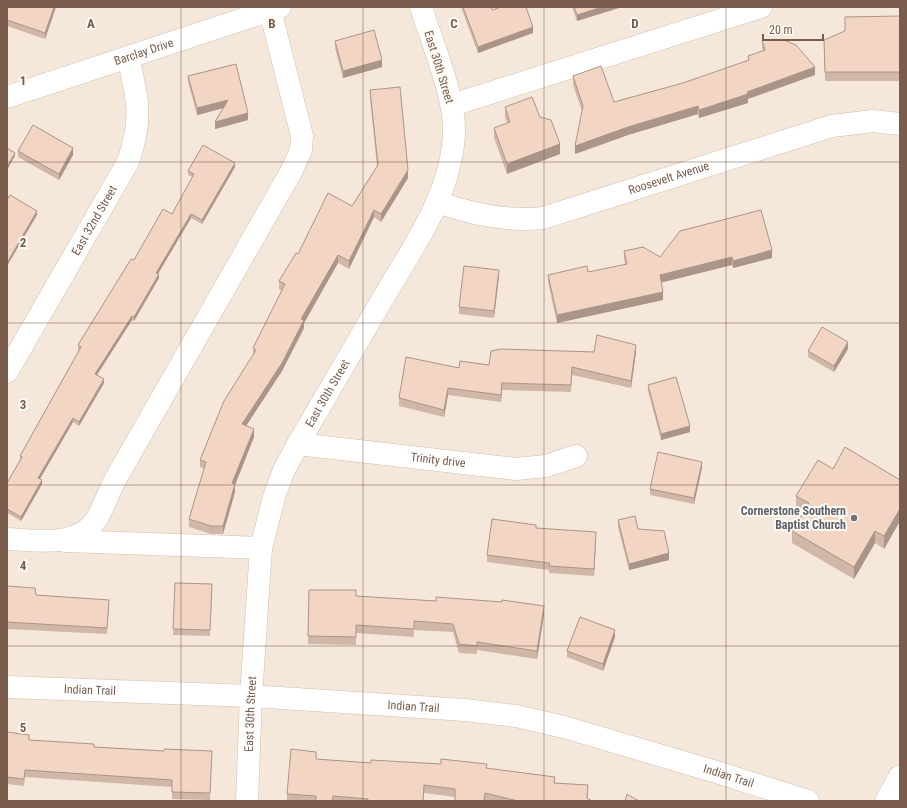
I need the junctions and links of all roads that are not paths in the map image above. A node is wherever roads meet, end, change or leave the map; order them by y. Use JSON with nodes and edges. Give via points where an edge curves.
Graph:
{"nodes":[{"id":1,"x":421,"y":7,"type":"edge"},
{"id":2,"x":761,"y":7,"type":"edge"},
{"id":3,"x":275,"y":9,"type":"edge"},
{"id":4,"x":128,"y":57,"type":"junction"},
{"id":5,"x":7,"y":97,"type":"edge"},
{"id":6,"x":452,"y":105,"type":"junction"},
{"id":7,"x":900,"y":124,"type":"edge"},
{"id":8,"x":437,"y":202,"type":"junction"},
{"id":9,"x":7,"y":372,"type":"edge"},
{"id":10,"x":298,"y":444,"type":"junction"},
{"id":11,"x":576,"y":456,"type":"dead end"},
{"id":12,"x":115,"y":480,"type":"junction"},
{"id":13,"x":7,"y":539,"type":"edge"},
{"id":14,"x":54,"y":541,"type":"junction"},
{"id":15,"x":134,"y":544,"type":"junction"},
{"id":16,"x":261,"y":548,"type":"junction"},
{"id":17,"x":7,"y":688,"type":"edge"},
{"id":18,"x":251,"y":696,"type":"junction"},
{"id":19,"x":900,"y":776,"type":"edge"},
{"id":20,"x":247,"y":801,"type":"edge"},
{"id":21,"x":808,"y":801,"type":"edge"},
{"id":22,"x":886,"y":801,"type":"edge"}],
"edges":[{"from":1,"to":6,"type":"street","name":"East 30th Street"},
{"from":2,"to":6,"type":"street"},
{"from":3,"to":4,"type":"street","name":"Barclay Drive"},
{"from":3,"to":12,"type":"street","via":[[302,136],[301,150],[291,172]]},
{"from":4,"to":5,"type":"street","name":"Barclay Drive"},
{"from":4,"to":9,"type":"street","name":"East 32nd Street","via":[[139,118],[136,140],[128,162]]},
{"from":6,"to":8,"type":"street","name":"East 30th Street","via":[[452,155]]},
{"from":7,"to":8,"type":"street","name":"Roosevelt Avenue","via":[[873,121],[832,126],[543,218],[508,219],[462,211]]},
{"from":8,"to":10,"type":"street","name":"East 30th Street"},
{"from":10,"to":11,"type":"street","name":"Trinity drive","via":[[516,469],[546,466]]},
{"from":10,"to":16,"type":"street","name":"East 30th Street","via":[[284,470],[274,497]]},
{"from":12,"to":14,"type":"street","via":[[91,526],[71,539]]},
{"from":12,"to":15,"type":"street","via":[[106,505],[108,524],[115,535]]},
{"from":13,"to":14,"type":"street"},
{"from":14,"to":15,"type":"street"},
{"from":15,"to":16,"type":"street"},
{"from":16,"to":18,"type":"street","name":"East 30th Street"},
{"from":17,"to":18,"type":"street","name":"Indian Trail"},
{"from":18,"to":20,"type":"street","name":"East 30th Street"},
{"from":18,"to":21,"type":"street","name":"Indian Trail","via":[[465,710],[516,716],[564,727]]},
{"from":19,"to":22,"type":"street"}]}
